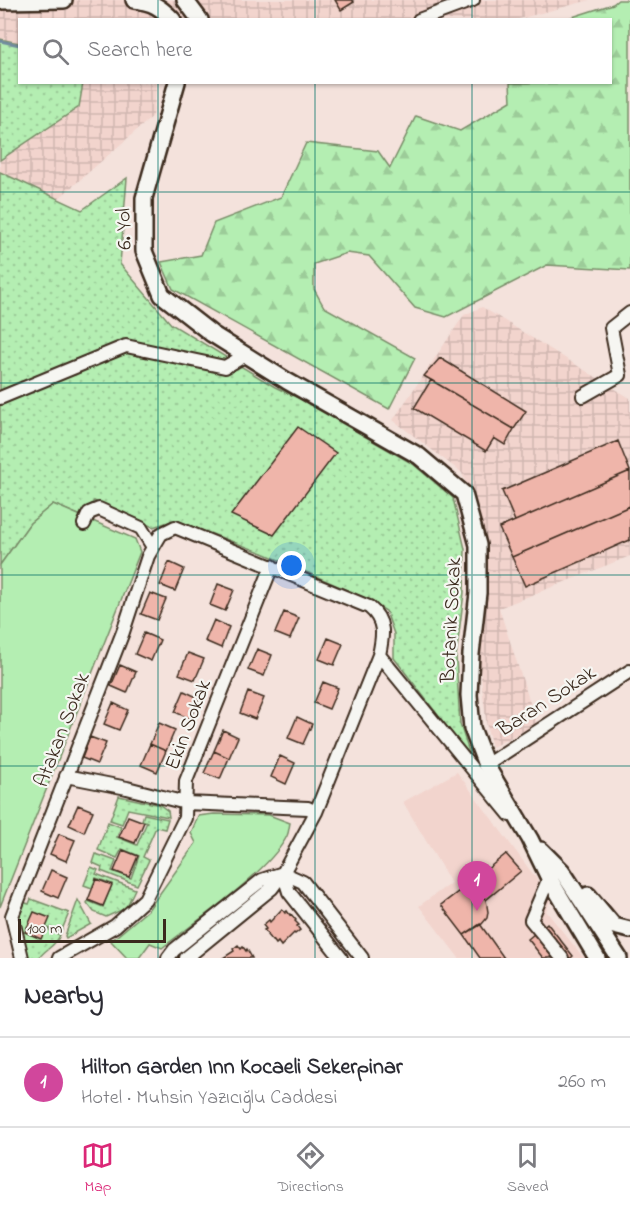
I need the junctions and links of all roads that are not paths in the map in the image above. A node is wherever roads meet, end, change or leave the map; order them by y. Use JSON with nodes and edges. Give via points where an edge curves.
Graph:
{"nodes":[{"id":1,"x":64,"y":0,"type":"edge"},
{"id":2,"x":134,"y":0,"type":"edge"},
{"id":3,"x":185,"y":0,"type":"edge"},
{"id":4,"x":473,"y":0,"type":"edge"},
{"id":5,"x":0,"y":1,"type":"edge"},
{"id":6,"x":171,"y":18,"type":"edge"},
{"id":7,"x":198,"y":18,"type":"edge"},
{"id":8,"x":424,"y":18,"type":"edge"},
{"id":9,"x":176,"y":84,"type":"edge"},
{"id":10,"x":187,"y":84,"type":"edge"},
{"id":11,"x":166,"y":117,"type":"junction"},
{"id":12,"x":630,"y":313,"type":"edge"},
{"id":13,"x":246,"y":355,"type":"junction"},
{"id":14,"x":287,"y":381,"type":"joint"},
{"id":15,"x":583,"y":396,"type":"dead end"},
{"id":16,"x":0,"y":398,"type":"edge"},
{"id":17,"x":84,"y":524,"type":"dead end"},
{"id":18,"x":153,"y":547,"type":"junction"},
{"id":19,"x":272,"y":566,"type":"junction"},
{"id":20,"x":379,"y":655,"type":"junction"},
{"id":21,"x":630,"y":671,"type":"edge"},
{"id":22,"x":486,"y":765,"type":"junction"},
{"id":23,"x":66,"y":776,"type":"junction"},
{"id":24,"x":186,"y":803,"type":"junction"},
{"id":25,"x":316,"y":812,"type":"junction"},
{"id":26,"x":530,"y":839,"type":"junction"},
{"id":27,"x":283,"y":873,"type":"junction"},
{"id":28,"x":556,"y":875,"type":"junction"},
{"id":29,"x":630,"y":930,"type":"edge"},
{"id":30,"x":178,"y":956,"type":"edge"},
{"id":31,"x":22,"y":958,"type":"edge"},
{"id":32,"x":59,"y":958,"type":"edge"},
{"id":33,"x":341,"y":958,"type":"edge"},
{"id":34,"x":362,"y":958,"type":"edge"},
{"id":35,"x":562,"y":958,"type":"edge"},
{"id":36,"x":597,"y":958,"type":"edge"},
{"id":37,"x":619,"y":958,"type":"edge"}],
"edges":[{"from":1,"to":5,"type":"main road"},
{"from":2,"to":6,"type":"main road","via":[[149,2]]},
{"from":3,"to":7,"type":"main road"},
{"from":4,"to":8,"type":"street"},
{"from":9,"to":11,"type":"main road"},
{"from":10,"to":11,"type":"main road"},
{"from":11,"to":13,"type":"main road","name":"6. Yol","via":[[144,198],[144,251],[162,295]]},
{"from":12,"to":15,"type":"street","via":[[611,328],[620,375]]},
{"from":13,"to":14,"type":"main road","name":"6. Yol"},
{"from":13,"to":16,"type":"street","via":[[225,367],[126,346]]},
{"from":14,"to":22,"type":"main road","name":"Botanik Sokak","via":[[419,456],[464,494],[477,545],[478,593],[469,695],[472,728]]},
{"from":17,"to":18,"type":"street","via":[[89,513],[99,509],[141,528]]},
{"from":18,"to":19,"type":"street","name":"Atakan Sokak","via":[[160,534],[175,527]]},
{"from":18,"to":23,"type":"street","name":"Atakan Sokak"},
{"from":19,"to":20,"type":"street","via":[[369,607],[382,624]]},
{"from":19,"to":24,"type":"street","name":"Ekin Sokak","via":[[186,781]]},
{"from":20,"to":25,"type":"street"},
{"from":20,"to":26,"type":"street"},
{"from":21,"to":22,"type":"street","name":"Baran Sokak"},
{"from":22,"to":26,"type":"main road","name":"Botanik Sokak"},
{"from":23,"to":24,"type":"street"},
{"from":23,"to":31,"type":"street","name":"Atakan Sokak","via":[[12,916]]},
{"from":24,"to":25,"type":"street","via":[[308,808]]},
{"from":24,"to":32,"type":"street","name":"Ekin Sokak","via":[[185,818],[145,899],[115,926]]},
{"from":25,"to":27,"type":"street"},
{"from":26,"to":28,"type":"main road","name":"Botanik Sokak"},
{"from":27,"to":30,"type":"street","via":[[262,880]]},
{"from":27,"to":33,"type":"street","via":[[289,892]]},
{"from":27,"to":34,"type":"street","via":[[303,882]]},
{"from":28,"to":29,"type":"main road","via":[[581,888],[614,926]]},
{"from":28,"to":35,"type":"street","via":[[531,920]]},
{"from":28,"to":36,"type":"main road"},
{"from":28,"to":37,"type":"main road"}]}
